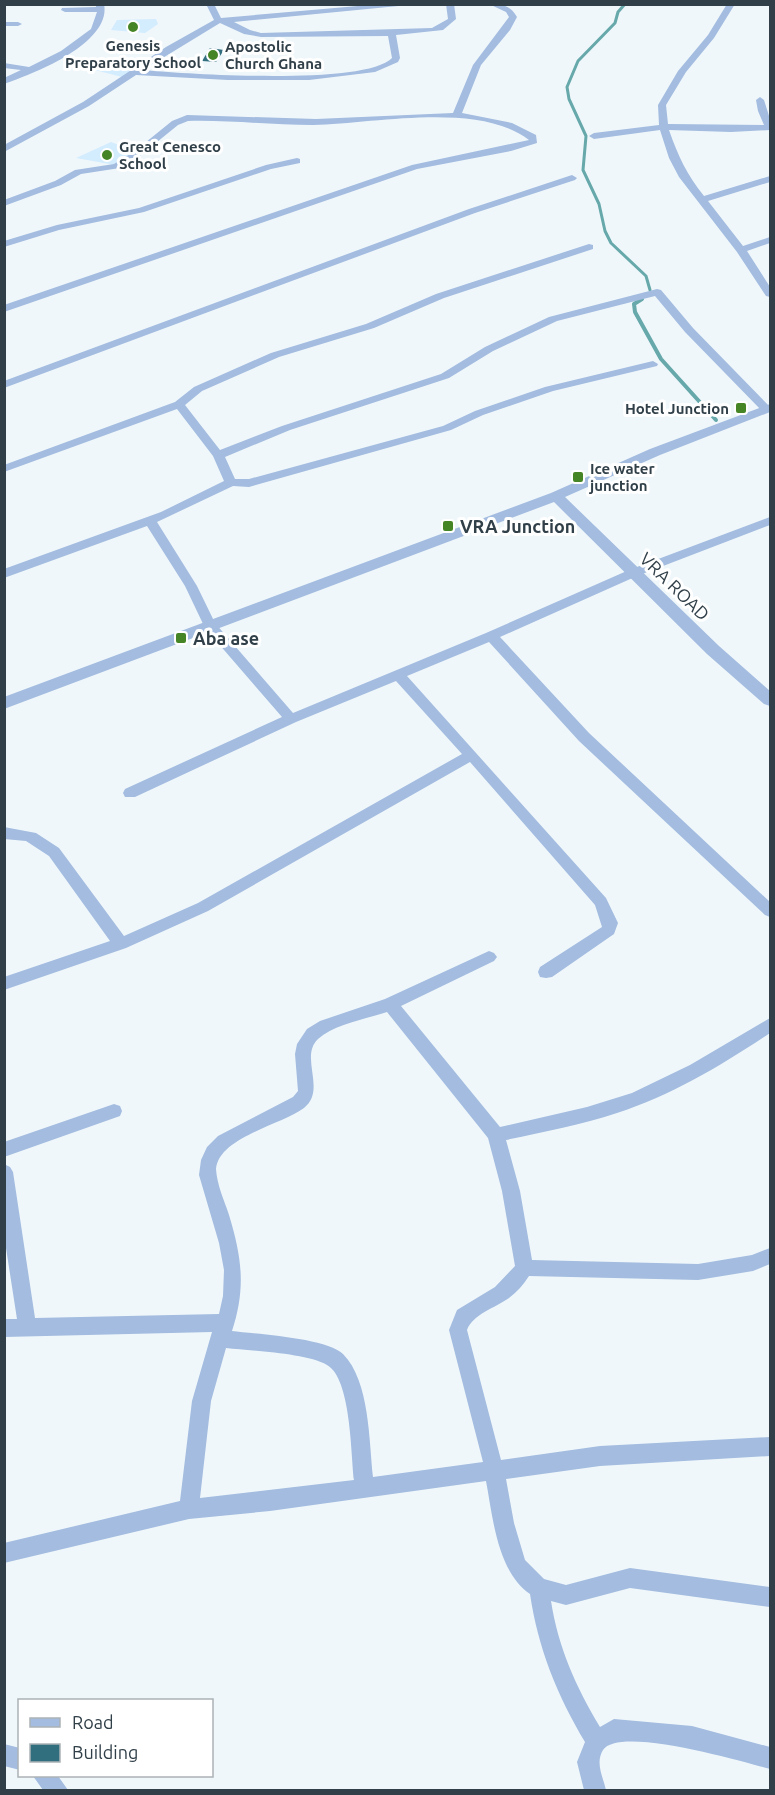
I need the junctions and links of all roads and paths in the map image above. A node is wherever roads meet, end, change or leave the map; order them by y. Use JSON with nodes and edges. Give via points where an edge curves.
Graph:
{"nodes":[{"id":1,"x":210,"y":4,"type":"edge"},
{"id":2,"x":415,"y":4,"type":"edge"},
{"id":3,"x":450,"y":4,"type":"edge"},
{"id":4,"x":493,"y":4,"type":"edge"},
{"id":5,"x":731,"y":4,"type":"edge"},
{"id":6,"x":101,"y":7,"type":"edge"},
{"id":7,"x":65,"y":10,"type":"dead end"},
{"id":8,"x":222,"y":21,"type":"junction"},
{"id":9,"x":4,"y":24,"type":"edge"},
{"id":10,"x":18,"y":24,"type":"dead end"},
{"id":11,"x":392,"y":33,"type":"junction"},
{"id":12,"x":4,"y":65,"type":"edge"},
{"id":13,"x":28,"y":69,"type":"junction"},
{"id":14,"x":135,"y":72,"type":"junction"},
{"id":15,"x":4,"y":82,"type":"edge"},
{"id":16,"x":760,"y":100,"type":"dead end"},
{"id":17,"x":457,"y":115,"type":"junction"},
{"id":18,"x":664,"y":127,"type":"junction"},
{"id":19,"x":770,"y":127,"type":"edge"},
{"id":20,"x":594,"y":136,"type":"dead end"},
{"id":21,"x":4,"y":149,"type":"edge"},
{"id":22,"x":297,"y":161,"type":"dead end"},
{"id":23,"x":572,"y":178,"type":"dead end"},
{"id":24,"x":771,"y":179,"type":"edge"},
{"id":25,"x":702,"y":200,"type":"junction"},
{"id":26,"x":4,"y":203,"type":"edge"},
{"id":27,"x":771,"y":240,"type":"edge"},
{"id":28,"x":4,"y":244,"type":"edge"},
{"id":29,"x":589,"y":247,"type":"dead end"},
{"id":30,"x":741,"y":250,"type":"junction"},
{"id":31,"x":771,"y":294,"type":"edge"},
{"id":32,"x":4,"y":309,"type":"edge"},
{"id":33,"x":653,"y":364,"type":"dead end"},
{"id":34,"x":4,"y":385,"type":"edge"},
{"id":35,"x":178,"y":404,"type":"junction"},
{"id":36,"x":769,"y":409,"type":"edge"},
{"id":37,"x":218,"y":455,"type":"junction"},
{"id":38,"x":4,"y":469,"type":"edge"},
{"id":39,"x":231,"y":482,"type":"junction"},
{"id":40,"x":556,"y":496,"type":"junction"},
{"id":41,"x":150,"y":520,"type":"junction"},
{"id":42,"x":771,"y":521,"type":"edge"},
{"id":43,"x":633,"y":573,"type":"junction"},
{"id":44,"x":4,"y":574,"type":"edge"},
{"id":45,"x":210,"y":625,"type":"junction"},
{"id":46,"x":491,"y":636,"type":"junction"},
{"id":47,"x":398,"y":674,"type":"junction"},
{"id":48,"x":771,"y":700,"type":"edge"},
{"id":49,"x":4,"y":703,"type":"edge"},
{"id":50,"x":291,"y":719,"type":"junction"},
{"id":51,"x":471,"y":755,"type":"junction"},
{"id":52,"x":130,"y":793,"type":"dead end"},
{"id":53,"x":4,"y":833,"type":"edge"},
{"id":54,"x":771,"y":911,"type":"edge"},
{"id":55,"x":121,"y":944,"type":"junction"},
{"id":56,"x":489,"y":957,"type":"dead end"},
{"id":57,"x":546,"y":972,"type":"dead end"},
{"id":58,"x":4,"y":984,"type":"edge"},
{"id":59,"x":390,"y":1004,"type":"junction"},
{"id":60,"x":771,"y":1025,"type":"edge"},
{"id":61,"x":114,"y":1112,"type":"dead end"},
{"id":62,"x":496,"y":1136,"type":"junction"},
{"id":63,"x":4,"y":1150,"type":"edge"},
{"id":64,"x":4,"y":1172,"type":"edge"},
{"id":65,"x":771,"y":1256,"type":"edge"},
{"id":66,"x":524,"y":1268,"type":"junction"},
{"id":67,"x":27,"y":1328,"type":"junction"},
{"id":68,"x":4,"y":1329,"type":"edge"},
{"id":69,"x":221,"y":1331,"type":"junction"},
{"id":70,"x":771,"y":1446,"type":"edge"},
{"id":71,"x":494,"y":1469,"type":"junction"},
{"id":72,"x":364,"y":1487,"type":"junction"},
{"id":73,"x":189,"y":1509,"type":"junction"},
{"id":74,"x":4,"y":1553,"type":"edge"},
{"id":75,"x":539,"y":1588,"type":"junction"},
{"id":76,"x":771,"y":1597,"type":"edge"},
{"id":77,"x":596,"y":1741,"type":"junction"},
{"id":78,"x":771,"y":1758,"type":"edge"},
{"id":79,"x":45,"y":1777,"type":"edge"},
{"id":80,"x":57,"y":1791,"type":"edge"},
{"id":81,"x":595,"y":1791,"type":"edge"}],
"edges":[{"from":1,"to":8,"type":"street"},
{"from":2,"to":8,"type":"street"},
{"from":3,"to":11,"type":"street","via":[[452,19],[444,27]]},
{"from":4,"to":17,"type":"street","via":[[510,10],[513,17],[477,64]]},
{"from":5,"to":18,"type":"street","via":[[662,105]]},
{"from":6,"to":7,"type":"street"},
{"from":6,"to":13,"type":"street","via":[[93,33]]},
{"from":8,"to":11,"type":"street","via":[[261,35]]},
{"from":8,"to":14,"type":"street"},
{"from":9,"to":10,"type":"street"},
{"from":11,"to":14,"type":"street","via":[[394,62],[368,72],[208,78]]},
{"from":12,"to":13,"type":"street"},
{"from":13,"to":15,"type":"street"},
{"from":14,"to":21,"type":"street"},
{"from":16,"to":19,"type":"street"},
{"from":17,"to":26,"type":"street","via":[[316,122],[187,118],[117,166],[78,172]]},
{"from":17,"to":32,"type":"street","via":[[505,124],[528,134],[534,141],[415,167]]},
{"from":18,"to":19,"type":"street"},
{"from":18,"to":20,"type":"street"},
{"from":18,"to":25,"type":"street","via":[[674,158]]},
{"from":22,"to":28,"type":"street","via":[[141,210],[79,222]]},
{"from":23,"to":34,"type":"street","via":[[472,211]]},
{"from":24,"to":25,"type":"street"},
{"from":25,"to":30,"type":"street"},
{"from":27,"to":30,"type":"street"},
{"from":29,"to":35,"type":"street","via":[[440,296],[370,326],[275,355],[198,389]]},
{"from":30,"to":31,"type":"street"},
{"from":33,"to":39,"type":"street","via":[[528,396],[454,426],[367,451],[249,483]]},
{"from":35,"to":37,"type":"street"},
{"from":35,"to":38,"type":"street"},
{"from":36,"to":37,"type":"street","via":[[689,330],[657,292],[553,319],[489,349],[451,373]]},
{"from":36,"to":40,"type":"street","via":[[655,452]]},
{"from":37,"to":39,"type":"street"},
{"from":39,"to":41,"type":"street"},
{"from":40,"to":43,"type":"street","name":"VRA ROAD"},
{"from":40,"to":45,"type":"street"},
{"from":41,"to":44,"type":"street"},
{"from":41,"to":45,"type":"street"},
{"from":42,"to":43,"type":"street"},
{"from":43,"to":46,"type":"street"},
{"from":43,"to":48,"type":"street","name":"VRA ROAD"},
{"from":45,"to":49,"type":"street"},
{"from":45,"to":50,"type":"street"},
{"from":46,"to":47,"type":"street"},
{"from":46,"to":54,"type":"street","via":[[584,737]]},
{"from":47,"to":50,"type":"street"},
{"from":47,"to":51,"type":"street"},
{"from":50,"to":52,"type":"street"},
{"from":51,"to":55,"type":"street","via":[[246,885]]},
{"from":51,"to":57,"type":"street","via":[[606,910],[609,930]]},
{"from":53,"to":55,"type":"street","via":[[40,839],[54,852]]},
{"from":55,"to":58,"type":"street"},
{"from":56,"to":59,"type":"street"},
{"from":59,"to":62,"type":"street"},
{"from":59,"to":69,"type":"street","via":[[313,1034],[303,1054],[306,1092],[299,1102],[224,1141],[207,1161],[233,1283]]},
{"from":60,"to":62,"type":"street","via":[[654,1092],[614,1107]]},
{"from":61,"to":63,"type":"street"},
{"from":62,"to":66,"type":"street","via":[[513,1201]]},
{"from":64,"to":67,"type":"street"},
{"from":65,"to":66,"type":"street","via":[[698,1272]]},
{"from":66,"to":71,"type":"street","via":[[508,1288],[464,1316],[458,1330]]},
{"from":67,"to":68,"type":"street"},
{"from":67,"to":69,"type":"street"},
{"from":69,"to":72,"type":"street","via":[[258,1345],[313,1350],[336,1359],[349,1379],[356,1409]]},
{"from":69,"to":73,"type":"street","via":[[198,1421]]},
{"from":70,"to":71,"type":"street","via":[[600,1456]]},
{"from":71,"to":72,"type":"street"},
{"from":71,"to":75,"type":"street","via":[[517,1566]]},
{"from":72,"to":73,"type":"street"},
{"from":73,"to":74,"type":"street"},
{"from":75,"to":76,"type":"street","via":[[566,1595],[630,1578]]},
{"from":75,"to":77,"type":"street","via":[[549,1646],[572,1701]]},
{"from":77,"to":78,"type":"street","via":[[614,1730],[692,1737]]},
{"from":77,"to":81,"type":"street","via":[[588,1761]]},
{"from":79,"to":80,"type":"street"}]}
